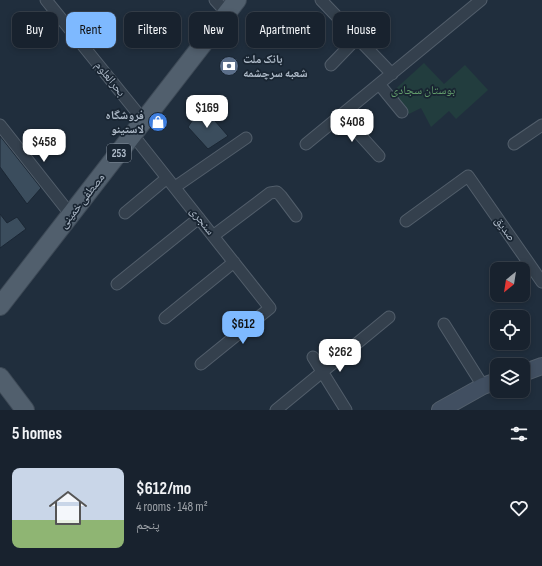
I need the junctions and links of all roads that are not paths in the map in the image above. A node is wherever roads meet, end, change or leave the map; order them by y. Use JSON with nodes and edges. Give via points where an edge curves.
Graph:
{"nodes":[{"id":1,"x":46,"y":0,"type":"edge"},
{"id":2,"x":215,"y":0,"type":"edge"},
{"id":3,"x":321,"y":0,"type":"edge"},
{"id":4,"x":481,"y":0,"type":"edge"},
{"id":5,"x":232,"y":7,"type":"edge"},
{"id":6,"x":333,"y":13,"type":"edge"},
{"id":7,"x":347,"y":48,"type":"edge"},
{"id":8,"x":367,"y":48,"type":"edge"},
{"id":9,"x":331,"y":65,"type":"dead end"},
{"id":10,"x":392,"y":74,"type":"junction"},
{"id":11,"x":380,"y":84,"type":"junction"},
{"id":12,"x":402,"y":112,"type":"dead end"},
{"id":13,"x":342,"y":115,"type":"junction"},
{"id":14,"x":0,"y":125,"type":"edge"},
{"id":15,"x":542,"y":125,"type":"edge"},
{"id":16,"x":138,"y":128,"type":"junction"},
{"id":17,"x":246,"y":138,"type":"dead end"},
{"id":18,"x":306,"y":144,"type":"dead end"},
{"id":19,"x":514,"y":144,"type":"dead end"},
{"id":20,"x":379,"y":156,"type":"dead end"},
{"id":21,"x":167,"y":178,"type":"junction"},
{"id":22,"x":175,"y":187,"type":"junction"},
{"id":23,"x":125,"y":213,"type":"dead end"},
{"id":24,"x":71,"y":215,"type":"junction"},
{"id":25,"x":296,"y":216,"type":"dead end"},
{"id":26,"x":199,"y":218,"type":"junction"},
{"id":27,"x":406,"y":221,"type":"dead end"},
{"id":28,"x":213,"y":236,"type":"junction"},
{"id":29,"x":234,"y":262,"type":"junction"},
{"id":30,"x":542,"y":282,"type":"edge"},
{"id":31,"x":117,"y":284,"type":"dead end"},
{"id":32,"x":0,"y":306,"type":"edge"},
{"id":33,"x":389,"y":317,"type":"dead end"},
{"id":34,"x":165,"y":318,"type":"dead end"},
{"id":35,"x":444,"y":324,"type":"dead end"},
{"id":36,"x":313,"y":357,"type":"dead end"},
{"id":37,"x":201,"y":364,"type":"dead end"},
{"id":38,"x":542,"y":366,"type":"edge"},
{"id":39,"x":530,"y":370,"type":"edge"},
{"id":40,"x":322,"y":373,"type":"junction"},
{"id":41,"x":0,"y":376,"type":"edge"},
{"id":42,"x":490,"y":383,"type":"edge"},
{"id":43,"x":25,"y":410,"type":"edge"},
{"id":44,"x":276,"y":410,"type":"edge"},
{"id":45,"x":346,"y":410,"type":"edge"},
{"id":46,"x":440,"y":410,"type":"edge"}],
"edges":[{"from":1,"to":16,"type":"street","name":"بحرالعلوم"},
{"from":2,"to":5,"type":"street"},
{"from":3,"to":6,"type":"street"},
{"from":4,"to":10,"type":"street"},
{"from":5,"to":16,"type":"main road","name":"مصطفی خمینی","number":"253"},
{"from":7,"to":9,"type":"street"},
{"from":8,"to":10,"type":"street"},
{"from":10,"to":11,"type":"street"},
{"from":11,"to":12,"type":"street"},
{"from":11,"to":13,"type":"street"},
{"from":13,"to":18,"type":"street"},
{"from":13,"to":20,"type":"street"},
{"from":14,"to":24,"type":"street"},
{"from":15,"to":19,"type":"street"},
{"from":16,"to":21,"type":"street","name":"سنجری"},
{"from":16,"to":24,"type":"main road","name":"مصطفی خمینی","number":"253"},
{"from":17,"to":22,"type":"street"},
{"from":21,"to":22,"type":"street","name":"سنجری"},
{"from":21,"to":23,"type":"street"},
{"from":22,"to":26,"type":"street","name":"سنجری"},
{"from":24,"to":32,"type":"main road","name":"مصطفی خمینی","number":"253"},
{"from":25,"to":28,"type":"street","via":[[277,192],[270,193]]},
{"from":26,"to":28,"type":"street","name":"سنجری"},
{"from":26,"to":31,"type":"street"},
{"from":27,"to":30,"type":"street","name":"صدیق","via":[[468,176]]},
{"from":28,"to":29,"type":"street","name":"سنجری"},
{"from":29,"to":34,"type":"street"},
{"from":29,"to":37,"type":"street","name":"سنجری","via":[[270,308]]},
{"from":33,"to":40,"type":"street"},
{"from":35,"to":42,"type":"street"},
{"from":36,"to":40,"type":"street"},
{"from":38,"to":39,"type":"street"},
{"from":40,"to":44,"type":"street"},
{"from":40,"to":45,"type":"street"},
{"from":41,"to":43,"type":"main road"},
{"from":42,"to":46,"type":"street"}]}
